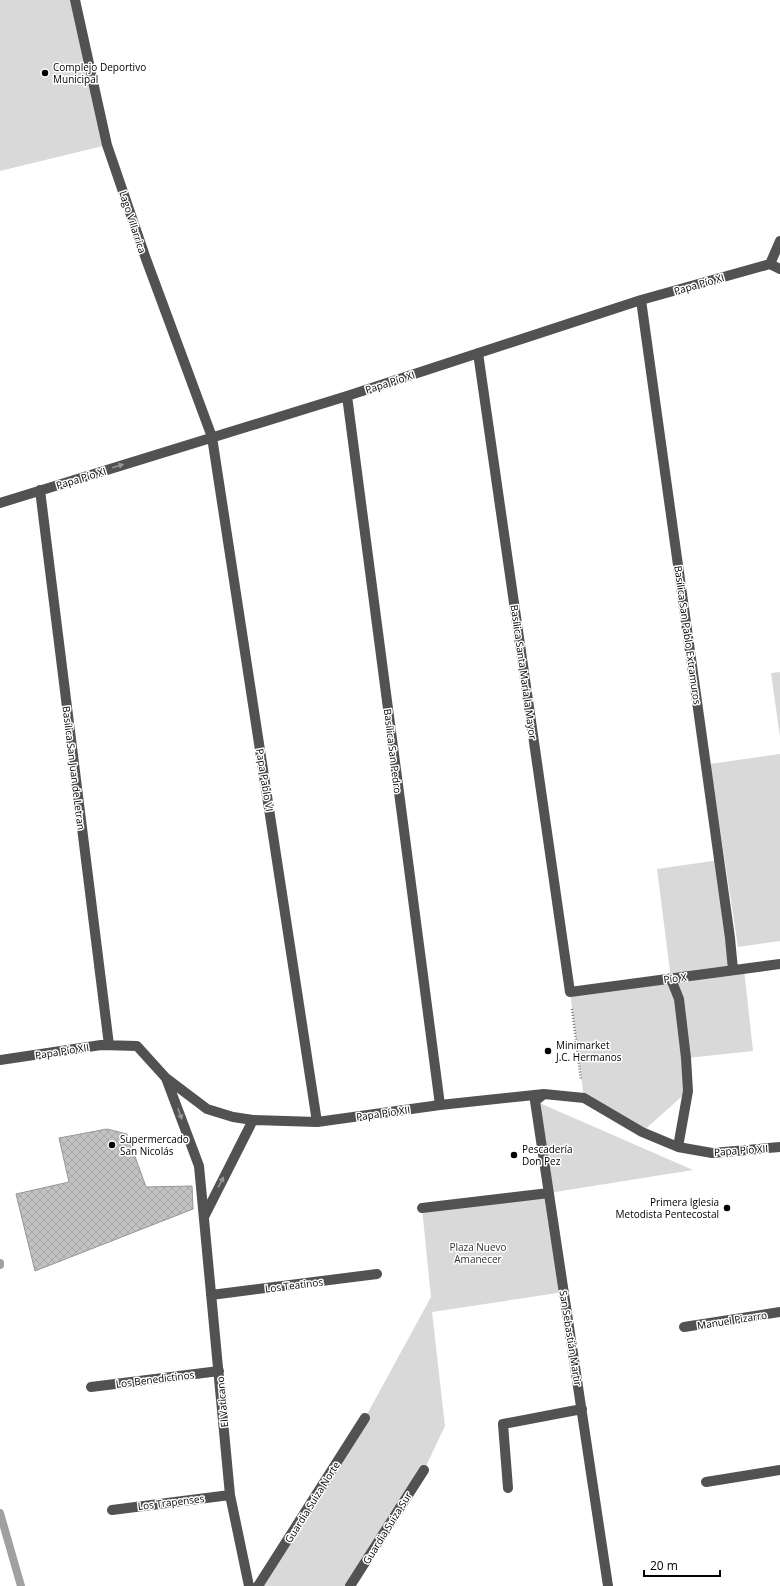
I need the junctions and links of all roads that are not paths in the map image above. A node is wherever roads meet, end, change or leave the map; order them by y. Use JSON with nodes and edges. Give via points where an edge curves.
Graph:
{"nodes":[{"id":1,"x":74,"y":0,"type":"edge"},
{"id":2,"x":780,"y":241,"type":"edge"},
{"id":3,"x":770,"y":264,"type":"junction"},
{"id":4,"x":780,"y":269,"type":"edge"},
{"id":5,"x":641,"y":300,"type":"junction"},
{"id":6,"x":478,"y":353,"type":"junction"},
{"id":7,"x":347,"y":396,"type":"junction"},
{"id":8,"x":212,"y":437,"type":"junction"},
{"id":9,"x":40,"y":490,"type":"junction"},
{"id":10,"x":0,"y":503,"type":"edge"},
{"id":11,"x":780,"y":964,"type":"edge"},
{"id":12,"x":733,"y":970,"type":"junction"},
{"id":13,"x":671,"y":979,"type":"junction"},
{"id":14,"x":570,"y":992,"type":"joint"},
{"id":15,"x":109,"y":1045,"type":"junction"},
{"id":16,"x":0,"y":1060,"type":"edge"},
{"id":17,"x":166,"y":1078,"type":"junction"},
{"id":18,"x":544,"y":1094,"type":"junction"},
{"id":19,"x":440,"y":1105,"type":"junction"},
{"id":20,"x":253,"y":1120,"type":"junction"},
{"id":21,"x":317,"y":1122,"type":"junction"},
{"id":22,"x":780,"y":1147,"type":"edge"},
{"id":23,"x":678,"y":1148,"type":"junction"},
{"id":24,"x":549,"y":1193,"type":"junction"},
{"id":25,"x":422,"y":1208,"type":"dead end"},
{"id":26,"x":204,"y":1217,"type":"junction"},
{"id":27,"x":377,"y":1274,"type":"dead end"},
{"id":28,"x":211,"y":1295,"type":"junction"},
{"id":29,"x":780,"y":1312,"type":"edge"},
{"id":30,"x":684,"y":1327,"type":"dead end"},
{"id":31,"x":219,"y":1371,"type":"junction"},
{"id":32,"x":92,"y":1387,"type":"dead end"},
{"id":33,"x":582,"y":1409,"type":"junction"},
{"id":34,"x":365,"y":1418,"type":"dead end"},
{"id":35,"x":424,"y":1470,"type":"dead end"},
{"id":36,"x":780,"y":1470,"type":"edge"},
{"id":37,"x":706,"y":1482,"type":"dead end"},
{"id":38,"x":508,"y":1488,"type":"dead end"},
{"id":39,"x":230,"y":1495,"type":"junction"},
{"id":40,"x":112,"y":1510,"type":"dead end"},
{"id":41,"x":249,"y":1586,"type":"edge"},
{"id":42,"x":258,"y":1586,"type":"edge"},
{"id":43,"x":350,"y":1586,"type":"edge"},
{"id":44,"x":608,"y":1586,"type":"edge"}],
"edges":[{"from":1,"to":8,"type":"street","name":"Lago Villarrica","via":[[107,145]]},
{"from":2,"to":3,"type":"street"},
{"from":3,"to":4,"type":"street"},
{"from":3,"to":5,"type":"street","name":"Papa Pío XI"},
{"from":5,"to":6,"type":"street","name":"Papa Pío XI"},
{"from":5,"to":12,"type":"street","name":"Basílica San Pablo Extramuros"},
{"from":6,"to":7,"type":"street","name":"Papa Pío XI"},
{"from":6,"to":14,"type":"street","name":"Basílica Santa María la Mayor"},
{"from":7,"to":8,"type":"street","name":"Papa Pío XI"},
{"from":7,"to":19,"type":"street","name":"Basílica San Pedro"},
{"from":9,"to":8,"type":"street","name":"Papa Pío XI","one_way":true},
{"from":8,"to":21,"type":"street","name":"Papa Pablo VI"},
{"from":9,"to":10,"type":"street","name":"Papa Pío XI"},
{"from":9,"to":15,"type":"street","name":"Basílica San Juan de Letran"},
{"from":11,"to":12,"type":"street","name":"Pío X"},
{"from":12,"to":13,"type":"street","name":"Pío X"},
{"from":13,"to":14,"type":"street","name":"Pío X"},
{"from":13,"to":23,"type":"street","via":[[679,999],[688,1091]]},
{"from":15,"to":16,"type":"street","name":"Papa Pío XII"},
{"from":15,"to":17,"type":"street","name":"Papa Pío XII","via":[[137,1046]]},
{"from":17,"to":20,"type":"street","name":"Papa Pío XII","via":[[207,1109]]},
{"from":17,"to":26,"type":"street","name":"El Vaticano","one_way":true,"via":[[199,1166]]},
{"from":18,"to":19,"type":"street","name":"Papa Pío XII"},
{"from":18,"to":23,"type":"street","name":"Papa Pío XII","via":[[584,1098],[642,1132]]},
{"from":18,"to":24,"type":"street","name":"San Sebastián Martir","via":[[535,1101]]},
{"from":19,"to":21,"type":"street","name":"Papa Pío XII"},
{"from":20,"to":21,"type":"street","name":"Papa Pío XII"},
{"from":26,"to":20,"type":"street","one_way":true},
{"from":22,"to":23,"type":"street","name":"Papa Pío XII","via":[[712,1152]]},
{"from":24,"to":25,"type":"street"},
{"from":24,"to":33,"type":"street","name":"San Sebastián Martir"},
{"from":26,"to":28,"type":"street","name":"El Vaticano"},
{"from":27,"to":28,"type":"street","name":"Los Teatinos"},
{"from":28,"to":31,"type":"street","name":"El Vaticano"},
{"from":29,"to":30,"type":"street","name":"Manuel Pizarro"},
{"from":31,"to":32,"type":"street","name":"Los Benedictinos"},
{"from":31,"to":39,"type":"street","name":"El Vaticano"},
{"from":33,"to":38,"type":"street","via":[[503,1424]]},
{"from":33,"to":44,"type":"street","name":"San Sebastián Martir"},
{"from":34,"to":42,"type":"street","name":"Guardia Suiza Norte"},
{"from":35,"to":43,"type":"street","name":"Guardia Suiza Sur"},
{"from":36,"to":37,"type":"street"},
{"from":39,"to":40,"type":"street","name":"Los Trapenses"},
{"from":39,"to":41,"type":"street","name":"El Vaticano"}]}
